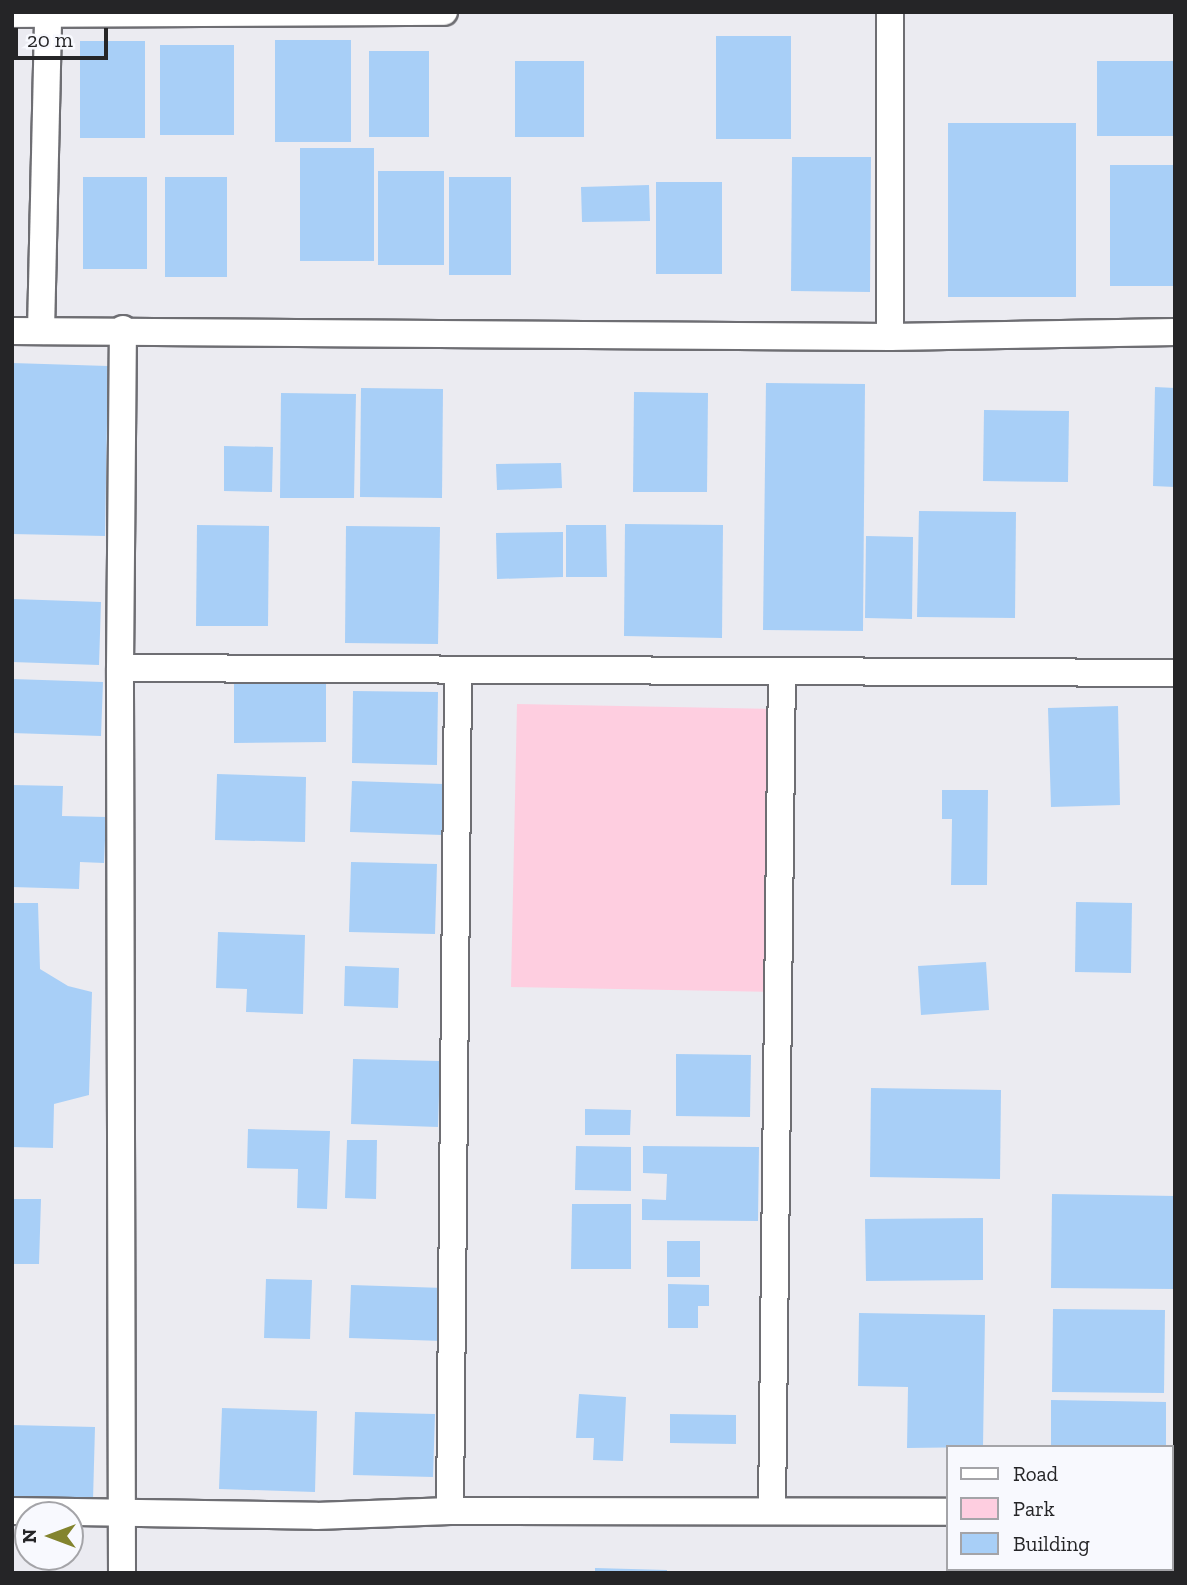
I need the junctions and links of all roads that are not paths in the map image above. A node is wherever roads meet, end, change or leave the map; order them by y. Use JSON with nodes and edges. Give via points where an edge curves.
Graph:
{"nodes":[{"id":1,"x":444,"y":12,"type":"edge"},
{"id":2,"x":890,"y":12,"type":"edge"},
{"id":3,"x":48,"y":13,"type":"edge"},
{"id":4,"x":12,"y":14,"type":"edge"},
{"id":5,"x":123,"y":330,"type":"junction"},
{"id":6,"x":12,"y":331,"type":"edge"},
{"id":7,"x":41,"y":331,"type":"junction"},
{"id":8,"x":1175,"y":332,"type":"edge"},
{"id":9,"x":890,"y":337,"type":"junction"},
{"id":10,"x":120,"y":668,"type":"junction"},
{"id":11,"x":458,"y":671,"type":"junction"},
{"id":12,"x":782,"y":672,"type":"junction"},
{"id":13,"x":1175,"y":673,"type":"edge"},
{"id":14,"x":772,"y":1510,"type":"junction"},
{"id":15,"x":12,"y":1511,"type":"edge"},
{"id":16,"x":450,"y":1511,"type":"junction"},
{"id":17,"x":946,"y":1512,"type":"edge"},
{"id":18,"x":123,"y":1514,"type":"junction"},
{"id":19,"x":122,"y":1573,"type":"edge"}],
"edges":[{"from":1,"to":3,"type":"street"},
{"from":2,"to":9,"type":"street"},
{"from":3,"to":4,"type":"street"},
{"from":3,"to":7,"type":"street"},
{"from":5,"to":7,"type":"street"},
{"from":5,"to":9,"type":"street"},
{"from":5,"to":10,"type":"street"},
{"from":6,"to":7,"type":"street"},
{"from":8,"to":9,"type":"street"},
{"from":10,"to":11,"type":"street"},
{"from":10,"to":18,"type":"street"},
{"from":11,"to":12,"type":"street"},
{"from":11,"to":16,"type":"street"},
{"from":12,"to":13,"type":"street"},
{"from":12,"to":14,"type":"street"},
{"from":14,"to":16,"type":"street"},
{"from":14,"to":17,"type":"street"},
{"from":15,"to":18,"type":"street"},
{"from":16,"to":18,"type":"street","via":[[316,1516]]},
{"from":18,"to":19,"type":"street"}]}
